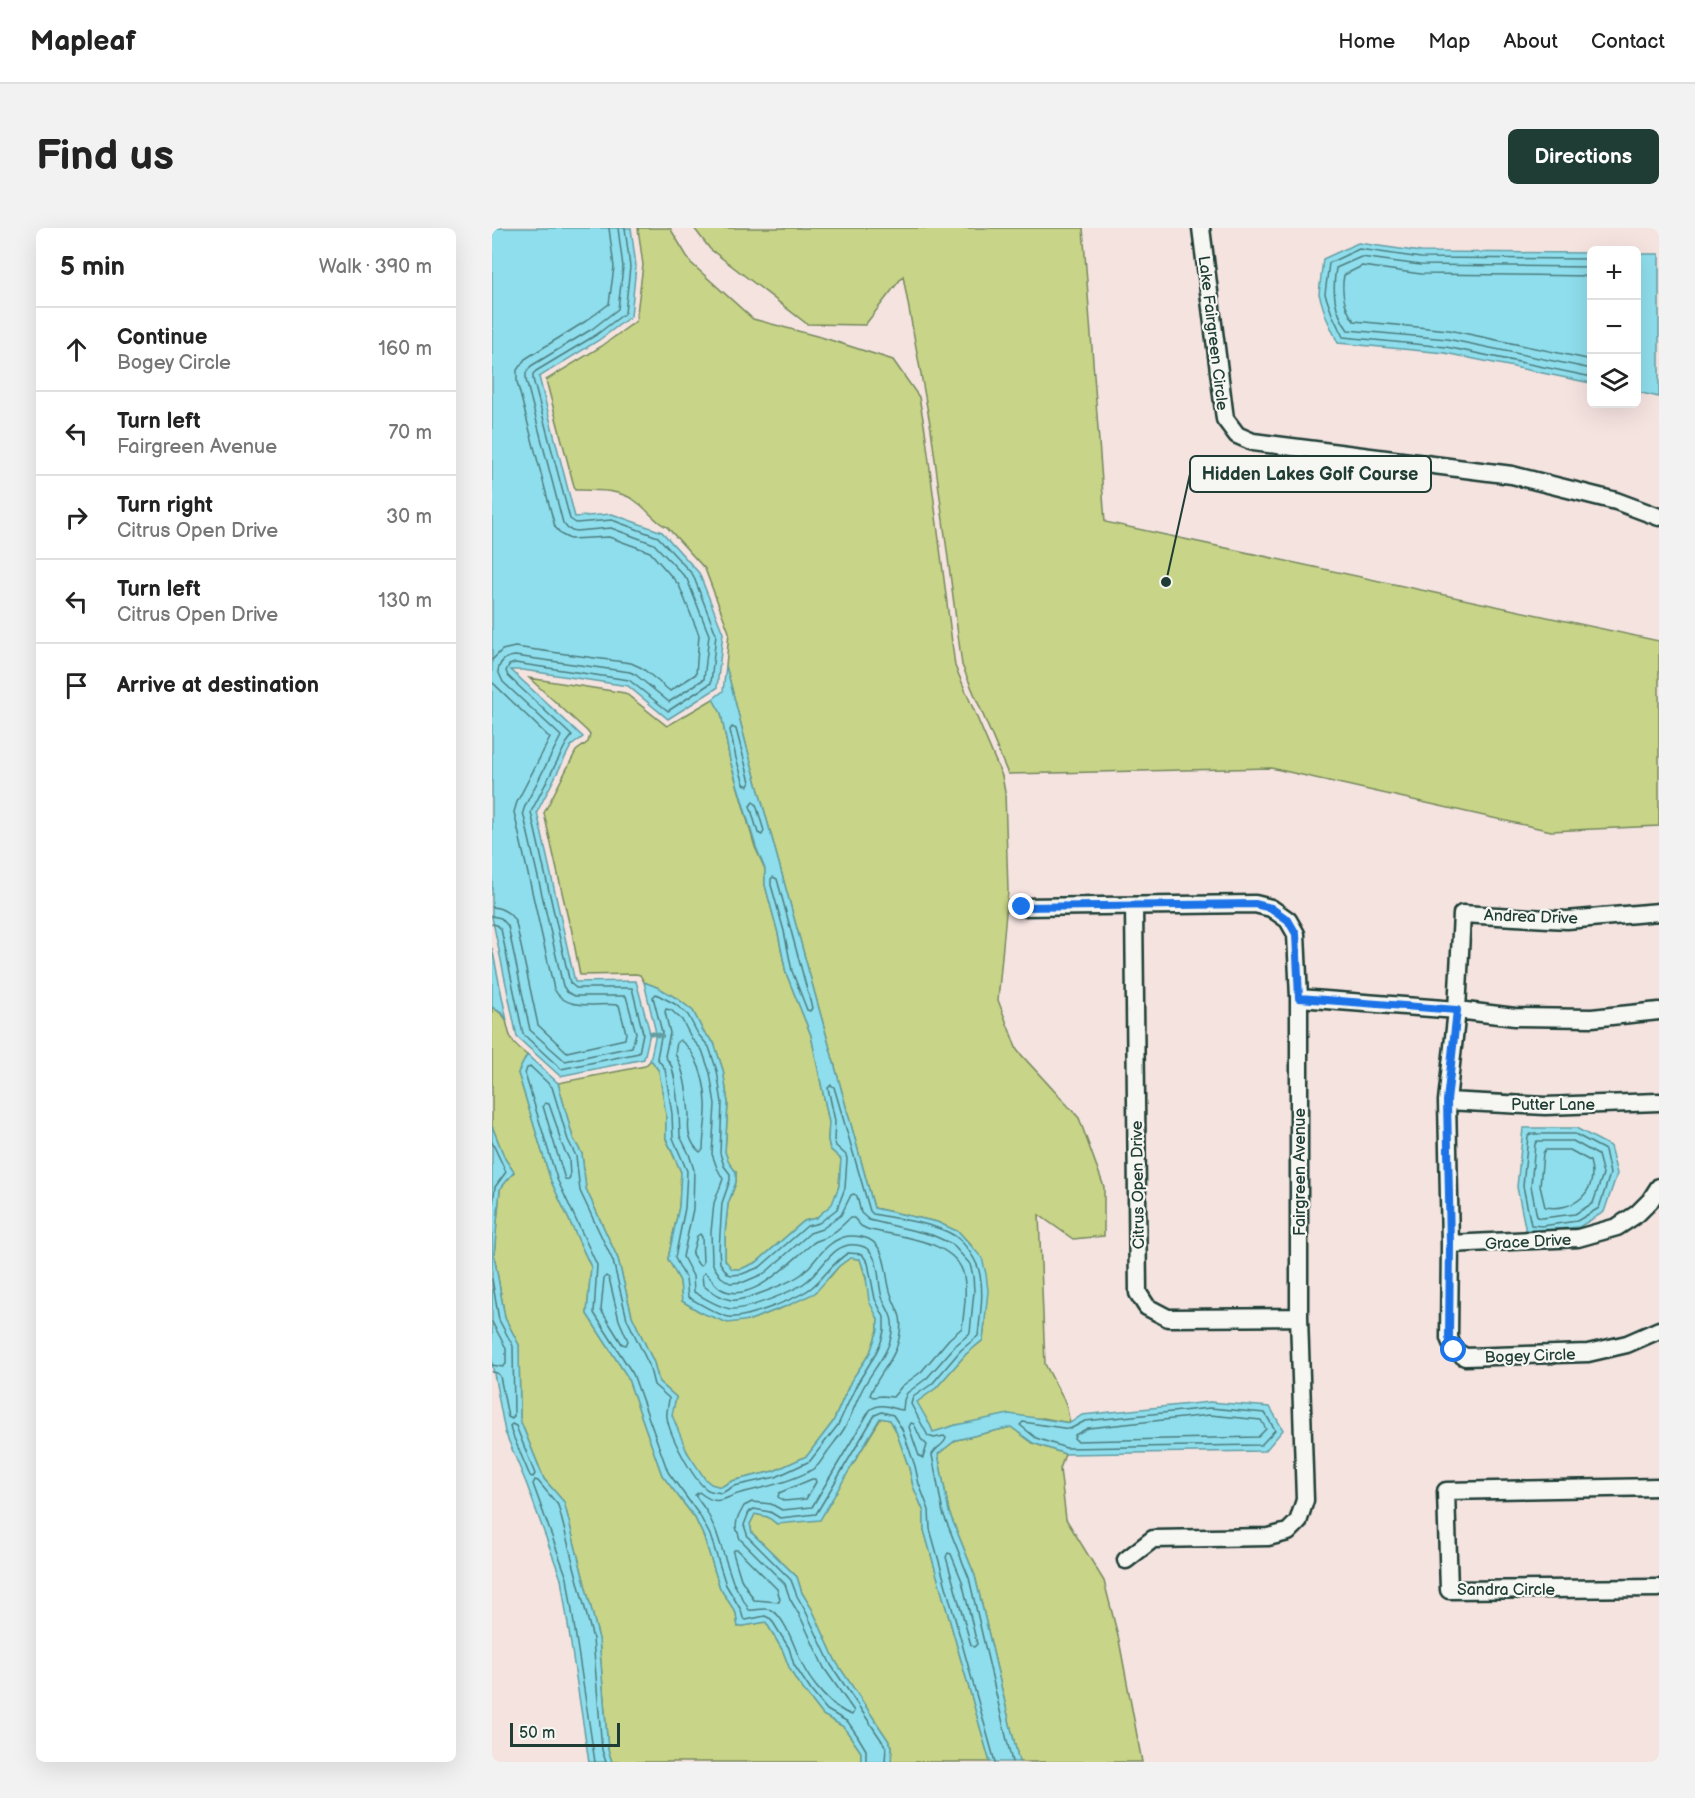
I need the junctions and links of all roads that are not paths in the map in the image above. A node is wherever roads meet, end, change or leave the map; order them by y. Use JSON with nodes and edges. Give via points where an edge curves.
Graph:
{"nodes":[{"id":1,"x":1201,"y":228,"type":"edge"},
{"id":2,"x":1659,"y":518,"type":"edge"},
{"id":3,"x":1134,"y":906,"type":"junction"},
{"id":4,"x":1022,"y":907,"type":"dead end"},
{"id":5,"x":1659,"y":912,"type":"edge"},
{"id":6,"x":1299,"y":998,"type":"junction"},
{"id":7,"x":1457,"y":1010,"type":"junction"},
{"id":8,"x":1659,"y":1011,"type":"edge"},
{"id":9,"x":1447,"y":1101,"type":"junction"},
{"id":10,"x":1659,"y":1102,"type":"edge"},
{"id":11,"x":1659,"y":1187,"type":"edge"},
{"id":12,"x":1450,"y":1244,"type":"junction"},
{"id":13,"x":1299,"y":1317,"type":"junction"},
{"id":14,"x":1659,"y":1330,"type":"edge"},
{"id":15,"x":1659,"y":1487,"type":"edge"},
{"id":16,"x":1126,"y":1560,"type":"dead end"},
{"id":17,"x":1659,"y":1588,"type":"edge"}],
"edges":[{"from":1,"to":2,"type":"street","name":"Lake Fairgreen Circle","via":[[1225,419],[1237,435],[1253,442],[1512,475],[1616,501]]},
{"from":3,"to":4,"type":"street"},
{"from":3,"to":6,"type":"street","via":[[1255,904],[1271,908],[1288,920],[1296,934]]},
{"from":3,"to":13,"type":"street","name":"Citrus Open Drive","via":[[1138,1293],[1147,1307],[1168,1318]]},
{"from":5,"to":7,"type":"street","name":"Andrea Drive","via":[[1567,920],[1462,914]]},
{"from":6,"to":7,"type":"street"},
{"from":6,"to":13,"type":"street","name":"Fairgreen Avenue"},
{"from":7,"to":8,"type":"street","via":[[1515,1017],[1592,1018]]},
{"from":7,"to":9,"type":"street","name":"Bogey Circle"},
{"from":9,"to":10,"type":"street","name":"Putter Lane","via":[[1545,1106]]},
{"from":9,"to":12,"type":"street","name":"Bogey Circle"},
{"from":11,"to":12,"type":"street","name":"Grace Drive","via":[[1637,1214],[1617,1227],[1578,1238]]},
{"from":12,"to":14,"type":"street","name":"Bogey Circle","via":[[1449,1338],[1454,1350],[1465,1358],[1588,1353],[1627,1344]]},
{"from":13,"to":16,"type":"street","name":"Fairgreen Avenue","via":[[1305,1500],[1298,1522],[1288,1532],[1268,1537],[1153,1539]]},
{"from":15,"to":17,"type":"street","name":"Sandra Circle","via":[[1446,1491],[1449,1590]]}]}
